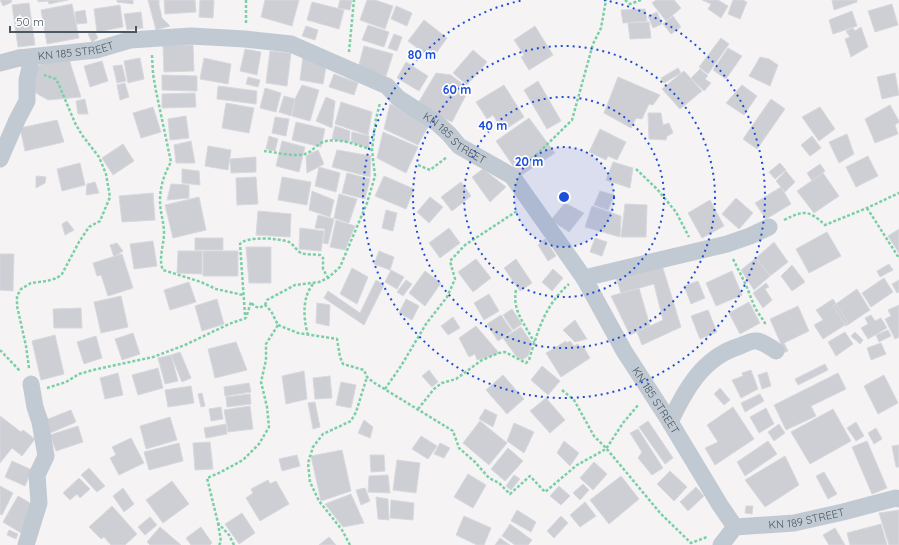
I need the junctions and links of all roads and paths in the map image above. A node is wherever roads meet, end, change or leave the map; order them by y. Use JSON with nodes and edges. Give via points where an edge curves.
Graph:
{"nodes":[{"id":1,"x":246,"y":0,"type":"edge"},
{"id":2,"x":354,"y":0,"type":"edge"},
{"id":3,"x":606,"y":0,"type":"edge"},
{"id":4,"x":625,"y":0,"type":"edge"},
{"id":5,"x":641,"y":0,"type":"edge"},
{"id":6,"x":245,"y":39,"type":"junction"},
{"id":7,"x":152,"y":52,"type":"dead end"},
{"id":8,"x":19,"y":58,"type":"junction"},
{"id":9,"x":0,"y":63,"type":"edge"},
{"id":10,"x":347,"y":68,"type":"junction"},
{"id":11,"x":29,"y":76,"type":"junction"},
{"id":12,"x":387,"y":86,"type":"junction"},
{"id":13,"x":459,"y":146,"type":"junction"},
{"id":14,"x":372,"y":150,"type":"junction"},
{"id":15,"x":264,"y":151,"type":"dead end"},
{"id":16,"x":0,"y":159,"type":"edge"},
{"id":17,"x":418,"y":165,"type":"dead end"},
{"id":18,"x":636,"y":169,"type":"dead end"},
{"id":19,"x":512,"y":176,"type":"junction"},
{"id":20,"x":899,"y":193,"type":"edge"},
{"id":21,"x":530,"y":202,"type":"junction"},
{"id":22,"x":867,"y":208,"type":"junction"},
{"id":23,"x":769,"y":227,"type":"joint"},
{"id":24,"x":727,"y":244,"type":"junction"},
{"id":25,"x":696,"y":252,"type":"junction"},
{"id":26,"x":899,"y":258,"type":"edge"},
{"id":27,"x":328,"y":278,"type":"junction"},
{"id":28,"x":584,"y":278,"type":"junction"},
{"id":29,"x":315,"y":282,"type":"junction"},
{"id":30,"x":516,"y":290,"type":"dead end"},
{"id":31,"x":243,"y":295,"type":"junction"},
{"id":32,"x":265,"y":305,"type":"junction"},
{"id":33,"x":246,"y":318,"type":"junction"},
{"id":34,"x":278,"y":325,"type":"junction"},
{"id":35,"x":308,"y":334,"type":"junction"},
{"id":36,"x":756,"y":341,"type":"junction"},
{"id":37,"x":534,"y":343,"type":"junction"},
{"id":38,"x":0,"y":350,"type":"edge"},
{"id":39,"x":776,"y":351,"type":"dead end"},
{"id":40,"x":367,"y":376,"type":"junction"},
{"id":41,"x":31,"y":384,"type":"junction"},
{"id":42,"x":385,"y":389,"type":"junction"},
{"id":43,"x":562,"y":390,"type":"dead end"},
{"id":44,"x":652,"y":393,"type":"junction"},
{"id":45,"x":418,"y":409,"type":"junction"},
{"id":46,"x":670,"y":422,"type":"junction"},
{"id":47,"x":606,"y":448,"type":"junction"},
{"id":48,"x":899,"y":499,"type":"edge"},
{"id":49,"x":218,"y":523,"type":"junction"},
{"id":50,"x":736,"y":527,"type":"junction"},
{"id":51,"x":26,"y":545,"type":"edge"},
{"id":52,"x":218,"y":545,"type":"edge"},
{"id":53,"x":234,"y":545,"type":"edge"},
{"id":54,"x":350,"y":545,"type":"edge"},
{"id":55,"x":721,"y":545,"type":"edge"}],
"edges":[{"from":1,"to":6,"type":"path"},
{"from":2,"to":10,"type":"path"},
{"from":3,"to":19,"type":"path","via":[[601,28],[593,44],[572,120]]},
{"from":4,"to":5,"type":"path","via":[[630,4]]},
{"from":6,"to":8,"type":"street","name":"KN 185 STREET","via":[[191,36],[130,40],[96,50]]},
{"from":6,"to":10,"type":"street","name":"KN 185 STREET","via":[[291,44]]},
{"from":7,"to":31,"type":"path","via":[[153,74],[171,162],[160,196],[164,233],[161,265],[163,270],[216,289]]},
{"from":8,"to":9,"type":"street","name":"KN 185 STREET"},
{"from":8,"to":11,"type":"street","via":[[28,58]]},
{"from":10,"to":12,"type":"street","name":"KN 185 STREET"},
{"from":11,"to":16,"type":"street","via":[[27,101]]},
{"from":11,"to":41,"type":"path","via":[[48,76],[56,79],[82,135],[99,157],[106,174],[110,196],[100,221],[89,227],[62,274],[57,278],[31,283],[21,289],[16,296]]},
{"from":12,"to":13,"type":"street","name":"KN 185 STREET","via":[[398,98],[437,123]]},
{"from":12,"to":14,"type":"path","via":[[376,119]]},
{"from":13,"to":17,"type":"path","via":[[430,170]]},
{"from":13,"to":19,"type":"street","name":"KN 185 STREET"},
{"from":14,"to":15,"type":"path","via":[[355,144],[328,141],[305,154]]},
{"from":14,"to":27,"type":"path","via":[[375,176],[367,203],[340,267]]},
{"from":18,"to":25,"type":"path","via":[[676,212]]},
{"from":19,"to":21,"type":"street","name":"KN 185 STREET"},
{"from":20,"to":22,"type":"path"},
{"from":21,"to":28,"type":"street","name":"KN 185 STREET"},
{"from":21,"to":42,"type":"path","via":[[465,245],[450,261],[455,279],[447,297],[426,324]]},
{"from":22,"to":23,"type":"path","via":[[826,225],[815,216],[800,213]]},
{"from":22,"to":26,"type":"path"},
{"from":23,"to":24,"type":"street"},
{"from":24,"to":25,"type":"street"},
{"from":24,"to":36,"type":"path","via":[[755,308],[765,323],[762,336]]},
{"from":25,"to":28,"type":"street"},
{"from":27,"to":29,"type":"path"},
{"from":27,"to":31,"type":"path","via":[[320,255],[301,253],[283,240],[246,240],[240,244]]},
{"from":28,"to":37,"type":"path","via":[[569,284],[559,293],[546,311]]},
{"from":28,"to":44,"type":"street","name":"KN 185 STREET","via":[[624,351]]},
{"from":29,"to":32,"type":"path","via":[[295,285],[267,300]]},
{"from":29,"to":35,"type":"path","via":[[307,294],[304,308],[304,324]]},
{"from":30,"to":37,"type":"path","via":[[514,300],[517,311]]},
{"from":31,"to":33,"type":"path"},
{"from":32,"to":33,"type":"path","via":[[259,308],[251,302]]},
{"from":32,"to":34,"type":"path"},
{"from":33,"to":41,"type":"path","via":[[153,357],[79,374],[66,382],[36,391]]},
{"from":34,"to":35,"type":"path"},
{"from":34,"to":49,"type":"path","via":[[266,344],[266,360],[261,382],[269,427],[259,444],[242,460],[207,478]]},
{"from":35,"to":40,"type":"path","via":[[337,339],[343,364],[364,370]]},
{"from":36,"to":39,"type":"street"},
{"from":36,"to":46,"type":"street","via":[[714,358],[682,396]]},
{"from":37,"to":45,"type":"path","via":[[526,363],[505,352],[499,352],[482,360],[456,379],[442,382]]},
{"from":38,"to":41,"type":"path"},
{"from":40,"to":42,"type":"path"},
{"from":40,"to":54,"type":"path","via":[[351,421],[323,434],[313,447],[308,463],[310,482]]},
{"from":41,"to":51,"type":"street","via":[[46,456],[37,475],[39,503]]},
{"from":42,"to":45,"type":"path"},
{"from":43,"to":47,"type":"path","via":[[574,400],[594,436]]},
{"from":44,"to":46,"type":"street","name":"KN 185 STREET"},
{"from":44,"to":47,"type":"path","via":[[637,406]]},
{"from":45,"to":47,"type":"path","via":[[453,431],[459,448],[489,478],[499,483],[510,494],[530,476],[545,492],[577,465]]},
{"from":46,"to":50,"type":"street","name":"KN 185 STREET"},
{"from":47,"to":50,"type":"path","via":[[661,514],[691,543]]},
{"from":48,"to":50,"type":"street","name":"KN 189 STREET","via":[[794,523]]},
{"from":49,"to":52,"type":"path","via":[[221,542]]},
{"from":49,"to":53,"type":"path"},
{"from":50,"to":55,"type":"street"}]}
